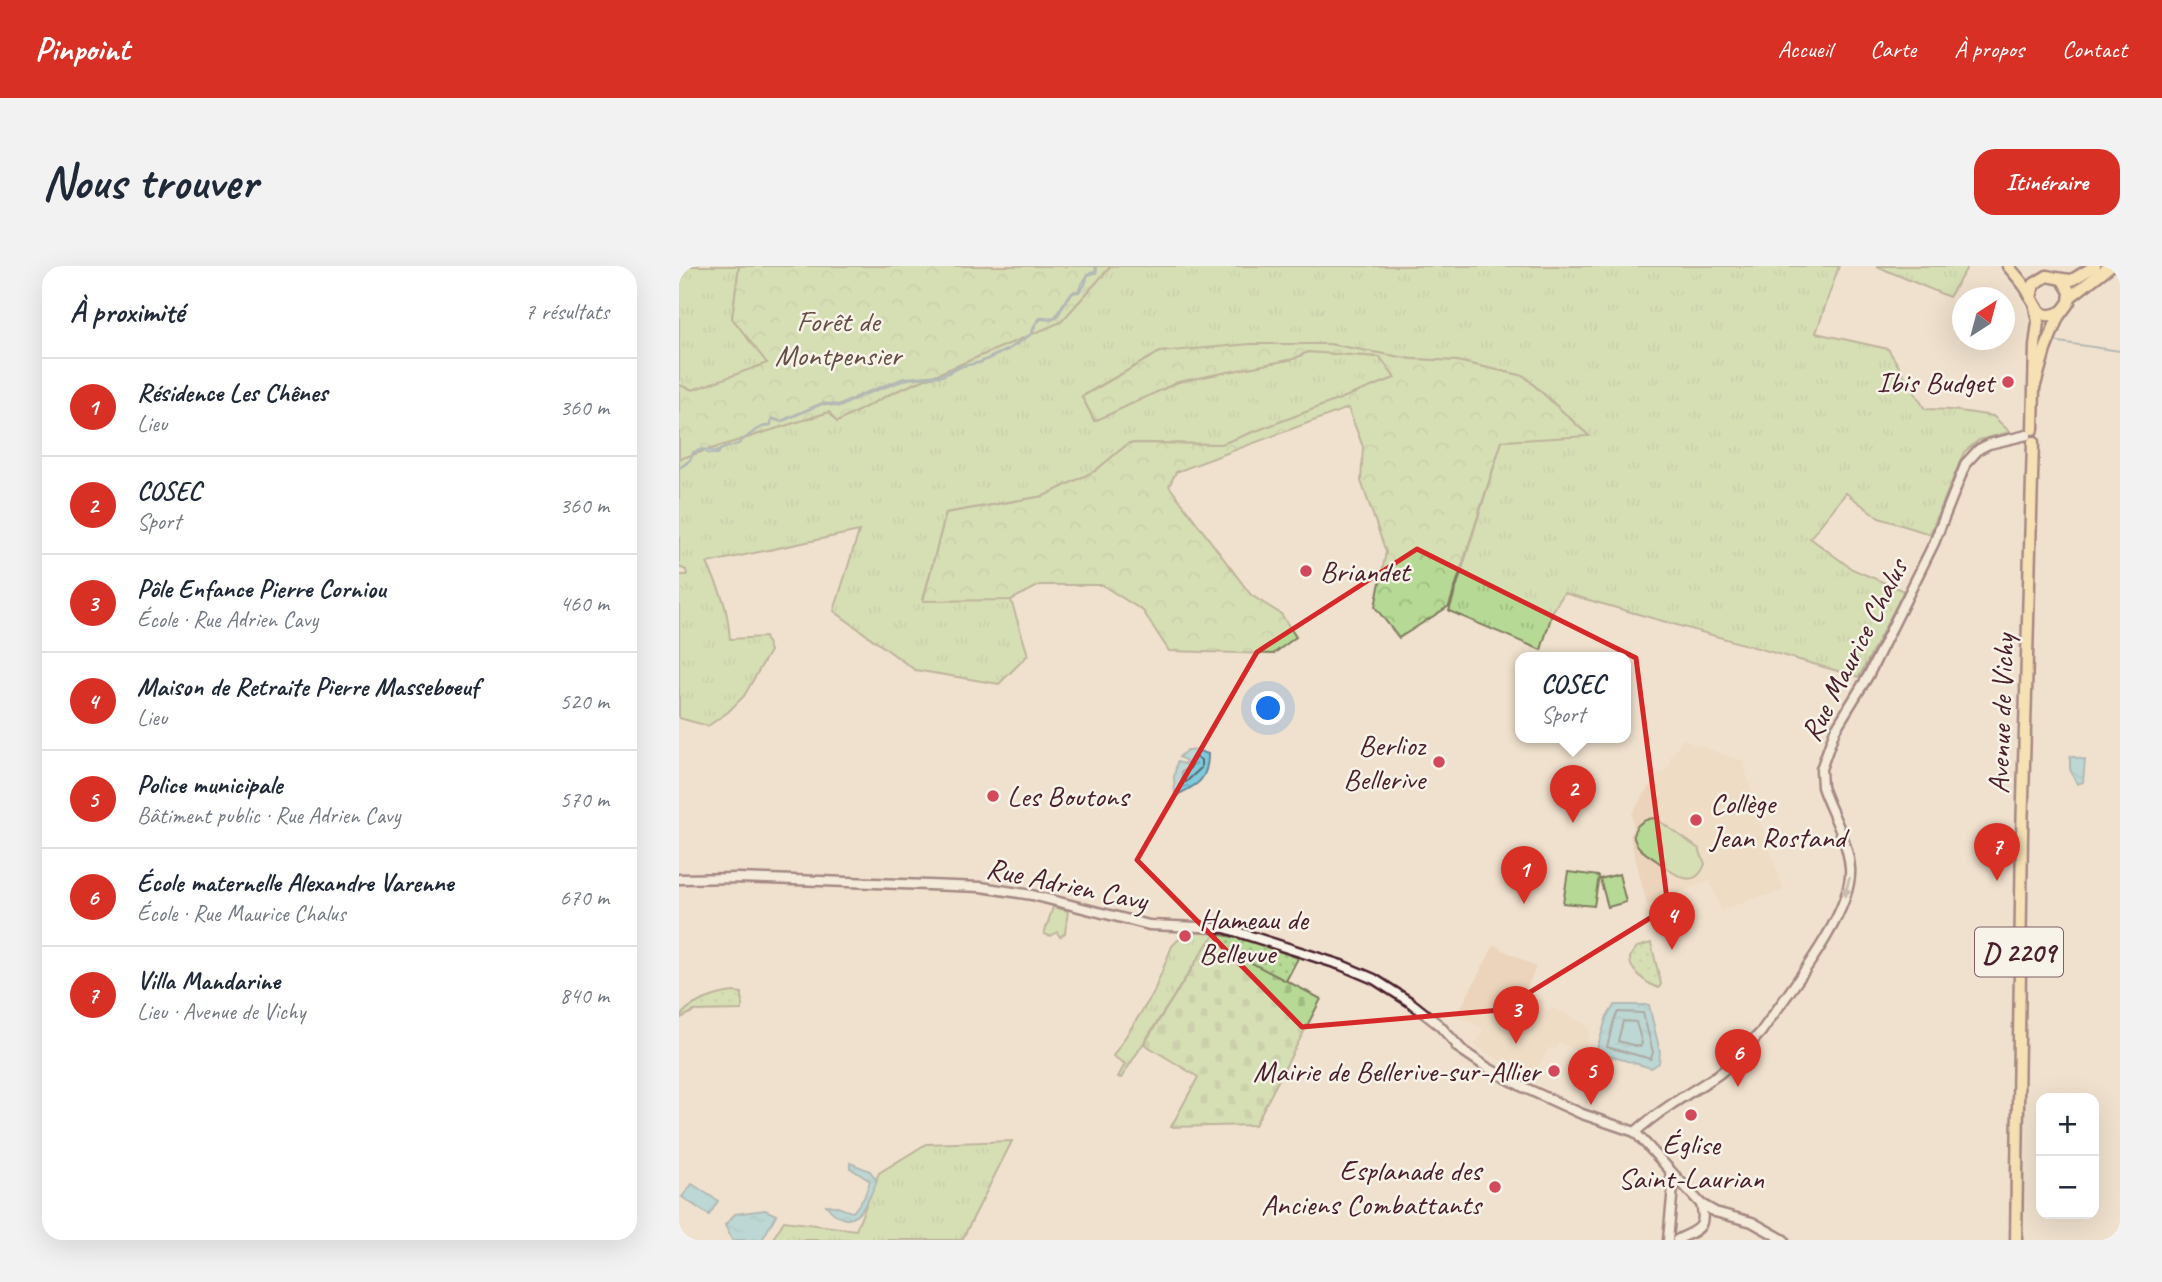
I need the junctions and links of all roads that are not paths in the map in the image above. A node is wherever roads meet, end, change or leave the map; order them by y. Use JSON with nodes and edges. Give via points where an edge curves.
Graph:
{"nodes":[{"id":1,"x":2008,"y":266,"type":"edge"},
{"id":2,"x":2014,"y":266,"type":"edge"},
{"id":3,"x":2095,"y":266,"type":"edge"},
{"id":4,"x":2110,"y":266,"type":"edge"},
{"id":5,"x":2062,"y":279,"type":"junction"},
{"id":6,"x":2038,"y":280,"type":"junction"},
{"id":7,"x":2070,"y":297,"type":"junction"},
{"id":8,"x":2033,"y":303,"type":"junction"},
{"id":9,"x":2063,"y":310,"type":"junction"},
{"id":10,"x":2035,"y":385,"type":"junction"},
{"id":11,"x":2031,"y":435,"type":"junction"},
{"id":12,"x":679,"y":879,"type":"edge"},
{"id":13,"x":1635,"y":1132,"type":"junction"},
{"id":14,"x":1669,"y":1169,"type":"junction"},
{"id":15,"x":1694,"y":1196,"type":"junction"},
{"id":16,"x":1701,"y":1204,"type":"junction"},
{"id":17,"x":1672,"y":1205,"type":"junction"},
{"id":18,"x":1671,"y":1226,"type":"junction"},
{"id":19,"x":1685,"y":1238,"type":"edge"},
{"id":20,"x":1668,"y":1240,"type":"edge"},
{"id":21,"x":1784,"y":1240,"type":"edge"},
{"id":22,"x":2016,"y":1240,"type":"edge"}],
"edges":[{"from":1,"to":8,"type":"main road"},
{"from":2,"to":6,"type":"main road"},
{"from":3,"to":5,"type":"main road","via":[[2072,280]]},
{"from":4,"to":7,"type":"main road"},
{"from":5,"to":6,"type":"main road"},
{"from":5,"to":7,"type":"main road"},
{"from":6,"to":8,"type":"main road","via":[[2032,288]]},
{"from":7,"to":9,"type":"main road"},
{"from":8,"to":9,"type":"main road","via":[[2048,315]]},
{"from":8,"to":10,"type":"main road","name":"Avenue de Vichy","number":"D 2209","via":[[2038,322]]},
{"from":9,"to":10,"type":"main road","name":"Avenue de Vichy","number":"D 2209"},
{"from":10,"to":11,"type":"main road","name":"Avenue de Vichy","number":"D 2209"},
{"from":11,"to":13,"type":"main road","name":"Rue Maurice Chalus","one_way":true,"via":[[1989,444],[1966,463],[1934,542],[1822,762],[1820,776],[1848,855],[1850,877],[1828,934],[1761,1032],[1725,1069]]},
{"from":11,"to":22,"type":"main road","name":"Avenue de Vichy","number":"D 2209"},
{"from":12,"to":13,"type":"main road","name":"Rue Adrien Cavy","via":[[991,888],[1140,924],[1225,928],[1351,969],[1392,990],[1462,1051],[1523,1087]]},
{"from":13,"to":14,"type":"main road"},
{"from":14,"to":15,"type":"main road"},
{"from":14,"to":17,"type":"main road"},
{"from":15,"to":16,"type":"main road"},
{"from":15,"to":17,"type":"main road","via":[[1683,1195]]},
{"from":16,"to":19,"type":"main road","via":[[1699,1228]]},
{"from":16,"to":21,"type":"main road","via":[[1752,1222]]},
{"from":17,"to":18,"type":"main road"},
{"from":18,"to":19,"type":"main road"},
{"from":18,"to":20,"type":"main road"}]}
